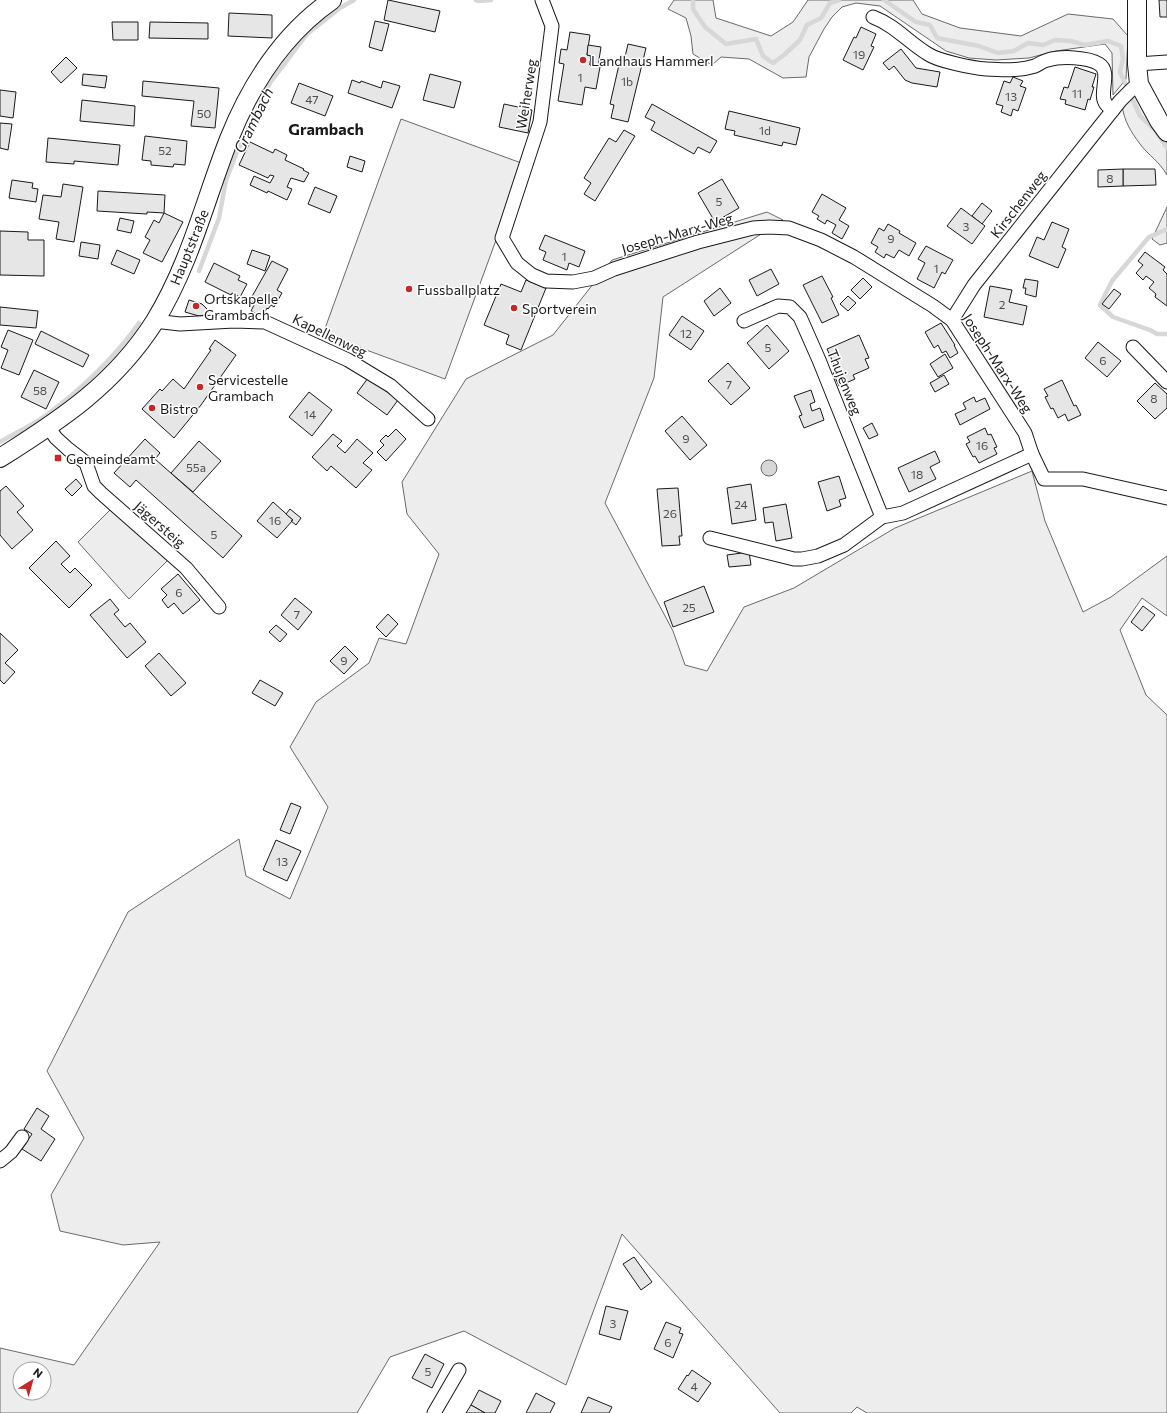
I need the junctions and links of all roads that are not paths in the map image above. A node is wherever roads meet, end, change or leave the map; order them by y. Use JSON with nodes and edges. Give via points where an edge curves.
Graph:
{"nodes":[{"id":1,"x":332,"y":0,"type":"edge"},
{"id":2,"x":542,"y":0,"type":"edge"},
{"id":3,"x":1136,"y":0,"type":"edge"},
{"id":4,"x":873,"y":17,"type":"dead end"},
{"id":5,"x":1167,"y":62,"type":"edge"},
{"id":6,"x":1137,"y":64,"type":"junction"},
{"id":7,"x":1135,"y":86,"type":"junction"},
{"id":8,"x":1116,"y":106,"type":"junction"},
{"id":9,"x":1167,"y":132,"type":"edge"},
{"id":10,"x":502,"y":238,"type":"joint"},
{"id":11,"x":744,"y":320,"type":"dead end"},
{"id":12,"x":952,"y":320,"type":"junction"},
{"id":13,"x":154,"y":321,"type":"junction"},
{"id":14,"x":1133,"y":347,"type":"dead end"},
{"id":15,"x":1167,"y":382,"type":"edge"},
{"id":16,"x":428,"y":419,"type":"dead end"},
{"id":17,"x":48,"y":427,"type":"junction"},
{"id":18,"x":1032,"y":454,"type":"junction"},
{"id":19,"x":0,"y":458,"type":"edge"},
{"id":20,"x":1167,"y":498,"type":"edge"},
{"id":21,"x":882,"y":518,"type":"junction"},
{"id":22,"x":710,"y":538,"type":"dead end"},
{"id":23,"x":219,"y":607,"type":"dead end"},
{"id":24,"x":22,"y":1137,"type":"dead end"},
{"id":25,"x":0,"y":1162,"type":"edge"},
{"id":26,"x":459,"y":1370,"type":"dead end"},
{"id":27,"x":434,"y":1413,"type":"edge"}],
"edges":[{"from":1,"to":13,"type":"main road","name":"Hauptstraße","via":[[288,39],[252,90],[229,140],[187,258]]},
{"from":2,"to":10,"type":"street","name":"Weiherweg","via":[[552,26],[540,122]]},
{"from":3,"to":6,"type":"main road"},
{"from":4,"to":8,"type":"street","via":[[895,29],[928,54],[939,59],[985,69],[1014,70],[1056,58],[1090,60],[1100,64],[1103,69],[1103,99],[1106,104]]},
{"from":5,"to":6,"type":"street"},
{"from":6,"to":7,"type":"main road"},
{"from":7,"to":8,"type":"street","name":"Kirschenweg"},
{"from":7,"to":9,"type":"main road"},
{"from":8,"to":12,"type":"street","name":"Kirschenweg","via":[[974,285]]},
{"from":10,"to":12,"type":"street","name":"Joseph-Marx-Weg","via":[[516,263],[532,275],[546,281],[566,282],[594,278],[698,242],[746,230],[789,228],[821,240],[854,257]]},
{"from":11,"to":21,"type":"street","name":"Thujenweg","via":[[778,306],[790,307],[800,317]]},
{"from":12,"to":18,"type":"street","name":"Joseph-Marx-Weg","via":[[1025,433]]},
{"from":13,"to":16,"type":"street","name":"Kapellenweg","via":[[180,324],[265,322],[348,360],[391,386]]},
{"from":13,"to":17,"type":"main road","name":"Hauptstraße","via":[[132,352],[106,380],[80,404]]},
{"from":14,"to":15,"type":"street"},
{"from":17,"to":19,"type":"main road","name":"Hauptstraße"},
{"from":17,"to":23,"type":"street","name":"Jägersteig","via":[[56,438],[86,463],[94,486],[186,568]]},
{"from":18,"to":20,"type":"street","name":"Joseph-Marx-Weg","via":[[1044,479],[1083,479]]},
{"from":18,"to":21,"type":"street","via":[[903,513]]},
{"from":21,"to":22,"type":"street","via":[[844,545],[818,556],[802,559],[784,557]]},
{"from":24,"to":25,"type":"street"},
{"from":26,"to":27,"type":"street"}]}
